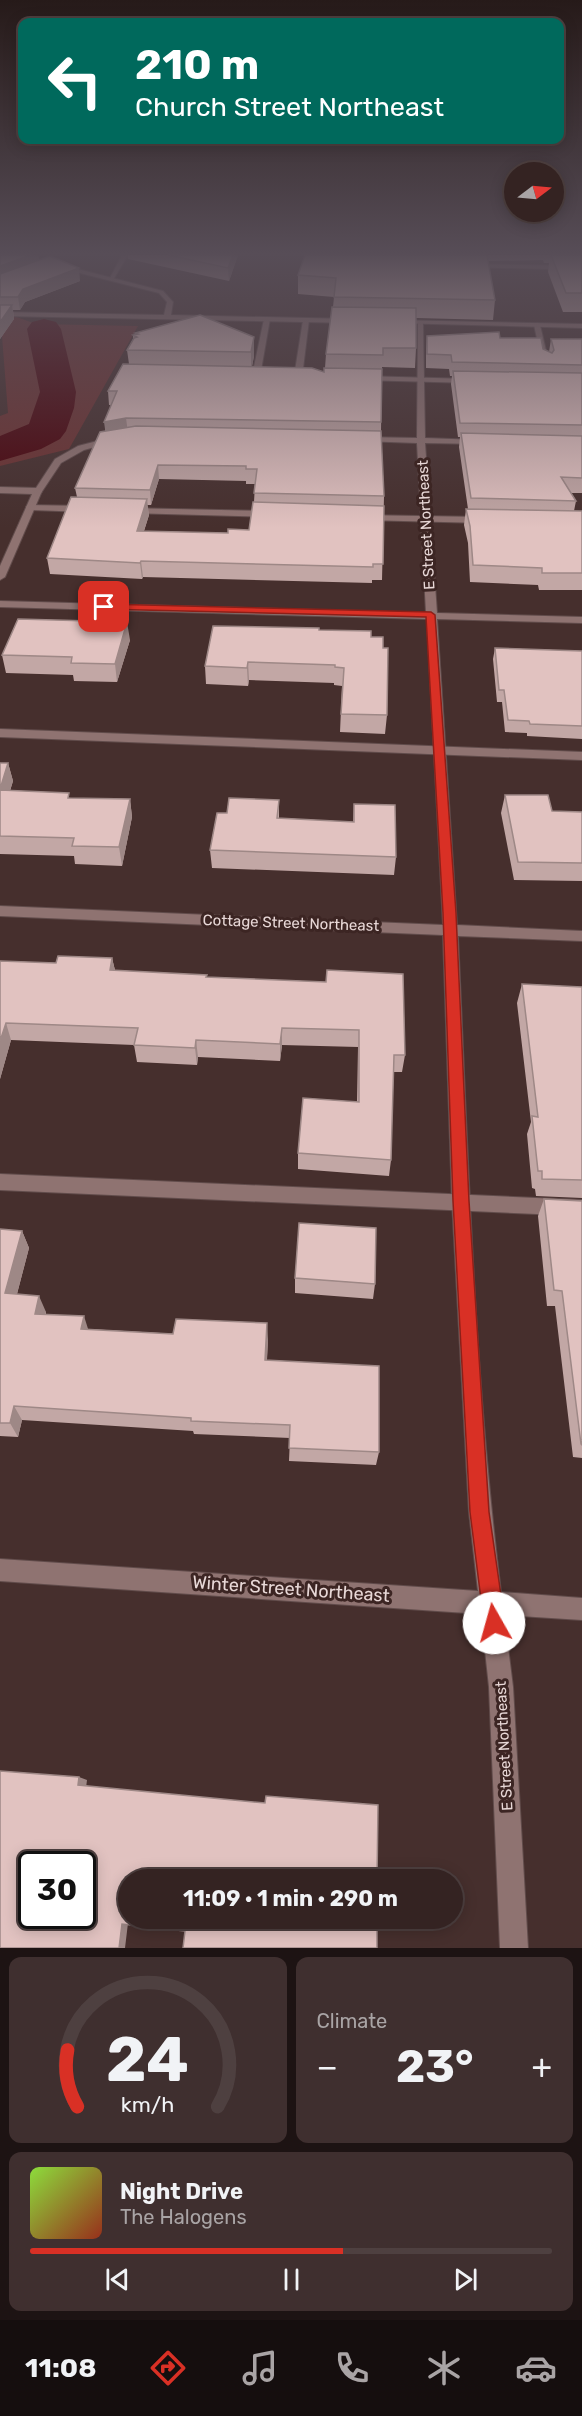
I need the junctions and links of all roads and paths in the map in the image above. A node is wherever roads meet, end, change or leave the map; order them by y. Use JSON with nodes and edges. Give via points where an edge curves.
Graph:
{"nodes":[{"id":1,"x":421,"y":345,"type":"edge"},
{"id":2,"x":262,"y":346,"type":"edge"},
{"id":3,"x":302,"y":346,"type":"edge"},
{"id":4,"x":541,"y":346,"type":"edge"},
{"id":5,"x":547,"y":362,"type":"edge"},
{"id":6,"x":245,"y":376,"type":"edge"},
{"id":7,"x":256,"y":376,"type":"junction"},
{"id":8,"x":266,"y":376,"type":"edge"},
{"id":9,"x":287,"y":376,"type":"edge"},
{"id":10,"x":298,"y":377,"type":"junction"},
{"id":11,"x":309,"y":377,"type":"edge"},
{"id":12,"x":354,"y":378,"type":"edge"},
{"id":13,"x":421,"y":380,"type":"junction"},
{"id":14,"x":478,"y":381,"type":"edge"},
{"id":15,"x":120,"y":438,"type":"edge"},
{"id":16,"x":352,"y":439,"type":"edge"},
{"id":17,"x":421,"y":440,"type":"junction"},
{"id":18,"x":490,"y":442,"type":"edge"},
{"id":19,"x":0,"y":490,"type":"edge"},
{"id":20,"x":38,"y":491,"type":"junction"},
{"id":21,"x":31,"y":507,"type":"junction"},
{"id":22,"x":103,"y":509,"type":"edge"},
{"id":23,"x":115,"y":509,"type":"edge"},
{"id":24,"x":281,"y":514,"type":"edge"},
{"id":25,"x":352,"y":516,"type":"edge"},
{"id":26,"x":425,"y":518,"type":"junction"},
{"id":27,"x":489,"y":520,"type":"edge"},
{"id":28,"x":0,"y":578,"type":"edge"},
{"id":29,"x":0,"y":604,"type":"edge"},
{"id":30,"x":431,"y":615,"type":"junction"},
{"id":31,"x":582,"y":620,"type":"edge"},
{"id":32,"x":0,"y":733,"type":"edge"},
{"id":33,"x":439,"y":751,"type":"junction"},
{"id":34,"x":582,"y":756,"type":"edge"},
{"id":35,"x":0,"y":911,"type":"edge"},
{"id":36,"x":450,"y":929,"type":"junction"},
{"id":37,"x":582,"y":936,"type":"edge"},
{"id":38,"x":0,"y":1182,"type":"edge"},
{"id":39,"x":461,"y":1201,"type":"junction"},
{"id":40,"x":582,"y":1208,"type":"edge"},
{"id":41,"x":0,"y":1570,"type":"edge"},
{"id":42,"x":492,"y":1602,"type":"junction"},
{"id":43,"x":582,"y":1609,"type":"edge"},
{"id":44,"x":514,"y":1948,"type":"edge"}],
"edges":[{"from":1,"to":13,"type":"street","name":"E Street Northeast"},
{"from":2,"to":7,"type":"street"},
{"from":3,"to":10,"type":"street"},
{"from":4,"to":5,"type":"street"},
{"from":6,"to":7,"type":"street"},
{"from":7,"to":8,"type":"street"},
{"from":9,"to":10,"type":"street"},
{"from":10,"to":11,"type":"street"},
{"from":12,"to":13,"type":"street"},
{"from":13,"to":14,"type":"street"},
{"from":13,"to":17,"type":"street","name":"E Street Northeast"},
{"from":15,"to":20,"type":"street","via":[[81,448],[58,461]]},
{"from":16,"to":17,"type":"street"},
{"from":17,"to":18,"type":"street"},
{"from":17,"to":26,"type":"street","name":"E Street Northeast"},
{"from":19,"to":20,"type":"street"},
{"from":20,"to":21,"type":"street"},
{"from":21,"to":22,"type":"street"},
{"from":21,"to":28,"type":"street"},
{"from":23,"to":24,"type":"street"},
{"from":25,"to":26,"type":"street"},
{"from":26,"to":27,"type":"street"},
{"from":26,"to":30,"type":"street","name":"E Street Northeast"},
{"from":29,"to":30,"type":"street"},
{"from":30,"to":31,"type":"street"},
{"from":30,"to":33,"type":"street","name":"E Street Northeast"},
{"from":32,"to":33,"type":"street"},
{"from":33,"to":34,"type":"street"},
{"from":33,"to":36,"type":"street","name":"E Street Northeast"},
{"from":35,"to":36,"type":"street","name":"Cottage Street Northeast"},
{"from":36,"to":37,"type":"street","name":"Cottage Street Northeast"},
{"from":36,"to":39,"type":"street","name":"E Street Northeast"},
{"from":38,"to":39,"type":"street"},
{"from":39,"to":40,"type":"street"},
{"from":39,"to":42,"type":"street","name":"E Street Northeast","via":[[480,1512]]},
{"from":41,"to":42,"type":"street","name":"Winter Street Northeast"},
{"from":42,"to":43,"type":"street","name":"Winter Street Northeast"},
{"from":42,"to":44,"type":"street","name":"E Street Northeast","via":[[501,1687]]}]}
